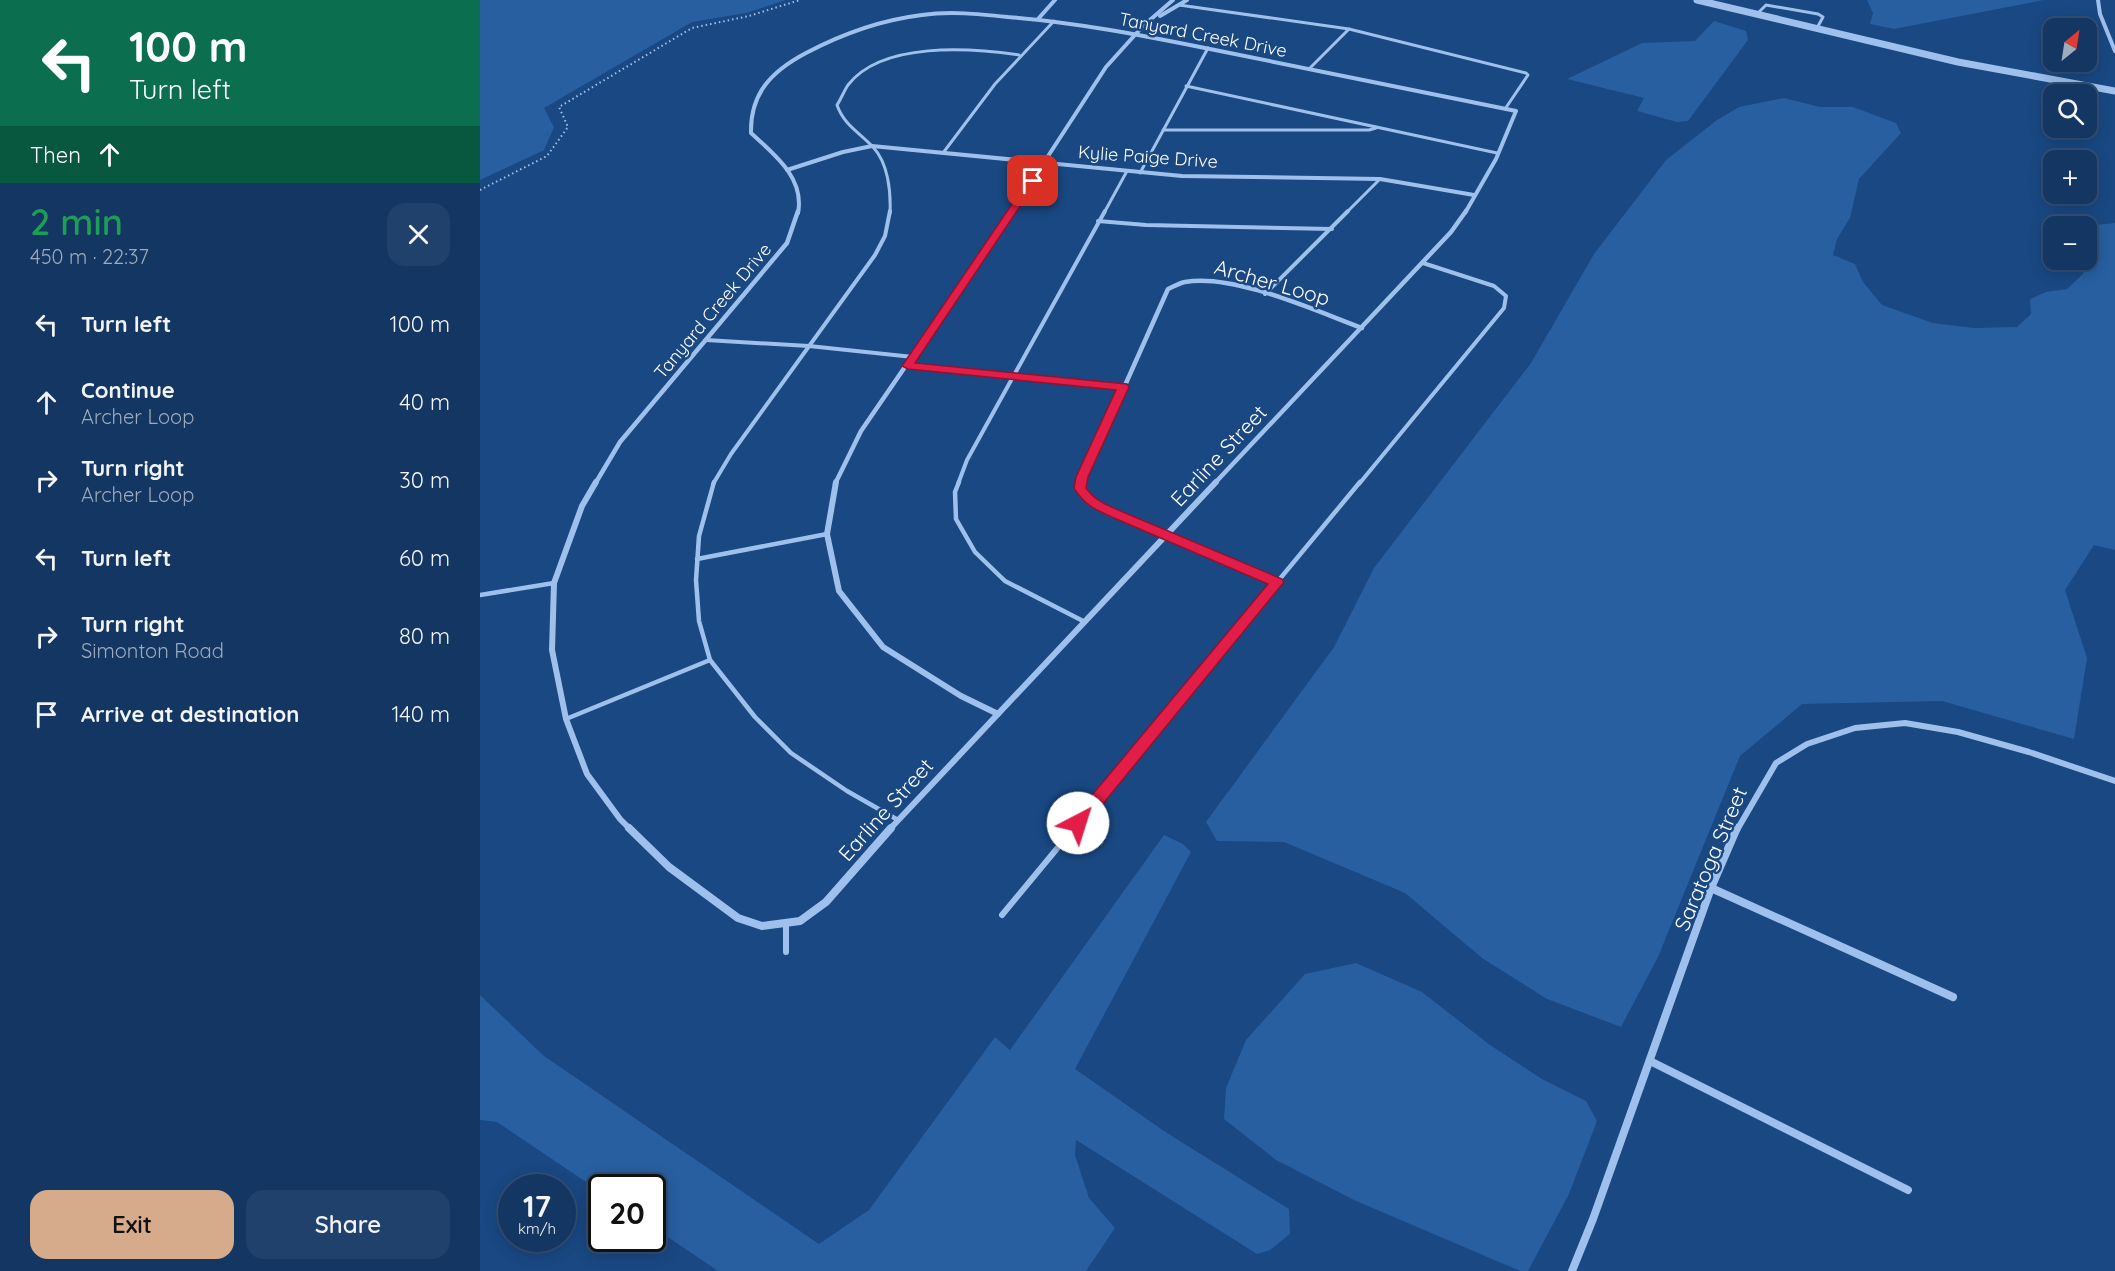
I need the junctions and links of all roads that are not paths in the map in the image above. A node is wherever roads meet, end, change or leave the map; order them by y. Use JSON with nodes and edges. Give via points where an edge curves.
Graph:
{"nodes":[{"id":1,"x":1055,"y":0,"type":"edge"},
{"id":2,"x":1173,"y":0,"type":"edge"},
{"id":3,"x":1187,"y":0,"type":"edge"},
{"id":4,"x":1697,"y":0,"type":"edge"},
{"id":5,"x":2098,"y":0,"type":"edge"},
{"id":6,"x":1179,"y":5,"type":"junction"},
{"id":7,"x":1757,"y":14,"type":"junction"},
{"id":8,"x":1038,"y":19,"type":"junction"},
{"id":9,"x":1151,"y":20,"type":"junction"},
{"id":10,"x":1054,"y":21,"type":"junction"},
{"id":11,"x":1817,"y":28,"type":"junction"},
{"id":12,"x":1349,"y":29,"type":"junction"},
{"id":13,"x":1136,"y":34,"type":"junction"},
{"id":14,"x":1208,"y":48,"type":"junction"},
{"id":15,"x":2115,"y":51,"type":"edge"},
{"id":16,"x":1019,"y":55,"type":"junction"},
{"id":17,"x":1309,"y":69,"type":"junction"},
{"id":18,"x":1186,"y":86,"type":"junction"},
{"id":19,"x":2115,"y":91,"type":"edge"},
{"id":20,"x":1505,"y":109,"type":"junction"},
{"id":21,"x":1516,"y":111,"type":"joint"},
{"id":22,"x":1377,"y":127,"type":"junction"},
{"id":23,"x":1163,"y":130,"type":"junction"},
{"id":24,"x":872,"y":146,"type":"junction"},
{"id":25,"x":943,"y":153,"type":"junction"},
{"id":26,"x":1497,"y":153,"type":"junction"},
{"id":27,"x":1045,"y":163,"type":"junction"},
{"id":28,"x":787,"y":170,"type":"junction"},
{"id":29,"x":1127,"y":171,"type":"junction"},
{"id":30,"x":1140,"y":172,"type":"junction"},
{"id":31,"x":1380,"y":179,"type":"junction"},
{"id":32,"x":1474,"y":195,"type":"junction"},
{"id":33,"x":1098,"y":221,"type":"junction"},
{"id":34,"x":1332,"y":229,"type":"junction"},
{"id":35,"x":1423,"y":263,"type":"junction"},
{"id":36,"x":1265,"y":294,"type":"junction"},
{"id":37,"x":1362,"y":328,"type":"junction"},
{"id":38,"x":706,"y":340,"type":"junction"},
{"id":39,"x":809,"y":346,"type":"junction"},
{"id":40,"x":914,"y":357,"type":"junction"},
{"id":41,"x":908,"y":366,"type":"junction"},
{"id":42,"x":1012,"y":376,"type":"junction"},
{"id":43,"x":1123,"y":387,"type":"junction"},
{"id":44,"x":827,"y":534,"type":"junction"},
{"id":45,"x":1167,"y":535,"type":"junction"},
{"id":46,"x":697,"y":559,"type":"junction"},
{"id":47,"x":1277,"y":582,"type":"junction"},
{"id":48,"x":554,"y":583,"type":"junction"},
{"id":49,"x":480,"y":595,"type":"edge"},
{"id":50,"x":1085,"y":622,"type":"junction"},
{"id":51,"x":710,"y":660,"type":"junction"},
{"id":52,"x":998,"y":714,"type":"junction"},
{"id":53,"x":566,"y":719,"type":"junction"},
{"id":54,"x":2115,"y":781,"type":"edge"},
{"id":55,"x":898,"y":820,"type":"junction"},
{"id":56,"x":1711,"y":888,"type":"junction"},
{"id":57,"x":1002,"y":915,"type":"dead end"},
{"id":58,"x":786,"y":923,"type":"junction"},
{"id":59,"x":786,"y":952,"type":"dead end"},
{"id":60,"x":1953,"y":997,"type":"dead end"},
{"id":61,"x":1650,"y":1060,"type":"junction"},
{"id":62,"x":1908,"y":1190,"type":"dead end"},
{"id":63,"x":1572,"y":1271,"type":"edge"}],
"edges":[{"from":1,"to":8,"type":"street"},
{"from":2,"to":9,"type":"street"},
{"from":3,"to":6,"type":"street"},
{"from":4,"to":7,"type":"street"},
{"from":5,"to":15,"type":"street"},
{"from":6,"to":9,"type":"street"},
{"from":6,"to":12,"type":"lane"},
{"from":7,"to":11,"type":"street"},
{"from":7,"to":11,"type":"lane","via":[[1766,4],[1818,14],[1822,17]]},
{"from":8,"to":10,"type":"street","name":"Tanyard Creek Drive"},
{"from":8,"to":28,"type":"street","name":"Tanyard Creek Drive","via":[[921,15],[850,33],[783,64],[762,86],[752,108],[751,133]]},
{"from":9,"to":13,"type":"street"},
{"from":10,"to":13,"type":"street","name":"Tanyard Creek Drive"},
{"from":10,"to":16,"type":"lane"},
{"from":11,"to":19,"type":"street","via":[[1958,62]]},
{"from":12,"to":17,"type":"lane"},
{"from":12,"to":20,"type":"lane","via":[[1526,73],[1525,82]]},
{"from":13,"to":14,"type":"street","name":"Tanyard Creek Drive"},
{"from":13,"to":27,"type":"street","via":[[1106,68]]},
{"from":14,"to":17,"type":"street","name":"Tanyard Creek Drive"},
{"from":14,"to":18,"type":"lane"},
{"from":16,"to":24,"type":"lane","via":[[967,48],[935,49],[898,57],[859,74],[847,84],[837,105],[850,128]]},
{"from":16,"to":25,"type":"lane"},
{"from":17,"to":20,"type":"street","name":"Tanyard Creek Drive"},
{"from":18,"to":22,"type":"lane"},
{"from":18,"to":23,"type":"lane"},
{"from":20,"to":21,"type":"street","name":"Tanyard Creek Drive"},
{"from":21,"to":26,"type":"street","name":"Earline Street"},
{"from":22,"to":23,"type":"lane"},
{"from":22,"to":26,"type":"lane"},
{"from":23,"to":30,"type":"lane"},
{"from":24,"to":25,"type":"street","name":"Kylie Paige Drive"},
{"from":24,"to":28,"type":"street","name":"Kylie Paige Drive"},
{"from":24,"to":39,"type":"lane","via":[[881,158],[890,192],[885,236]]},
{"from":25,"to":27,"type":"street","name":"Kylie Paige Drive"},
{"from":26,"to":32,"type":"street","name":"Earline Street"},
{"from":27,"to":29,"type":"street","name":"Kylie Paige Drive"},
{"from":27,"to":40,"type":"street"},
{"from":28,"to":38,"type":"street","name":"Tanyard Creek Drive","via":[[799,197],[787,243]]},
{"from":29,"to":30,"type":"street","name":"Kylie Paige Drive"},
{"from":29,"to":33,"type":"lane"},
{"from":30,"to":31,"type":"street","name":"Kylie Paige Drive"},
{"from":31,"to":32,"type":"street","name":"Kylie Paige Drive"},
{"from":31,"to":34,"type":"lane"},
{"from":32,"to":35,"type":"street","name":"Earline Street","via":[[1451,232]]},
{"from":33,"to":34,"type":"lane"},
{"from":33,"to":42,"type":"lane"},
{"from":34,"to":36,"type":"lane"},
{"from":35,"to":37,"type":"street","name":"Earline Street"},
{"from":35,"to":47,"type":"lane","via":[[1494,286],[1506,296],[1504,308]]},
{"from":36,"to":37,"type":"street","name":"Archer Loop"},
{"from":36,"to":43,"type":"street","name":"Archer Loop","via":[[1199,280],[1174,284],[1162,301]]},
{"from":37,"to":45,"type":"street","name":"Earline Street"},
{"from":38,"to":39,"type":"lane"},
{"from":38,"to":48,"type":"street","name":"Tanyard Creek Drive","via":[[620,442],[582,506]]},
{"from":39,"to":40,"type":"lane"},
{"from":39,"to":46,"type":"lane","via":[[712,485]]},
{"from":40,"to":41,"type":"street"},
{"from":41,"to":42,"type":"lane"},
{"from":41,"to":44,"type":"street","via":[[861,431],[834,486]]},
{"from":42,"to":43,"type":"lane"},
{"from":42,"to":50,"type":"lane","via":[[967,460],[955,492],[956,519],[975,552],[1005,581]]},
{"from":43,"to":45,"type":"street","name":"Archer Loop","via":[[1080,488],[1094,504]]},
{"from":44,"to":46,"type":"lane"},
{"from":44,"to":52,"type":"street","via":[[838,591],[883,646],[961,696]]},
{"from":45,"to":47,"type":"lane"},
{"from":45,"to":50,"type":"street","name":"Earline Street"},
{"from":46,"to":51,"type":"lane","via":[[699,621]]},
{"from":47,"to":57,"type":"lane"},
{"from":48,"to":49,"type":"lane"},
{"from":48,"to":53,"type":"street","name":"Tanyard Creek Drive","via":[[552,650]]},
{"from":50,"to":52,"type":"street","name":"Earline Street"},
{"from":51,"to":53,"type":"lane"},
{"from":51,"to":55,"type":"lane","via":[[755,717],[791,753]]},
{"from":52,"to":55,"type":"street","name":"Earline Street"},
{"from":53,"to":58,"type":"street","name":"Tanyard Creek Drive","via":[[587,774],[620,819],[669,867],[738,918],[762,926]]},
{"from":54,"to":56,"type":"street","name":"Saratoga Street","via":[[1958,732],[1905,723],[1855,728],[1807,744],[1776,764],[1741,820]]},
{"from":55,"to":58,"type":"street","name":"Earline Street","via":[[826,902],[800,921]]},
{"from":56,"to":60,"type":"street"},
{"from":56,"to":61,"type":"street","name":"Saratoga Street"},
{"from":58,"to":59,"type":"lane"},
{"from":61,"to":62,"type":"street"},
{"from":61,"to":63,"type":"street","name":"Saratoga Street"}]}
